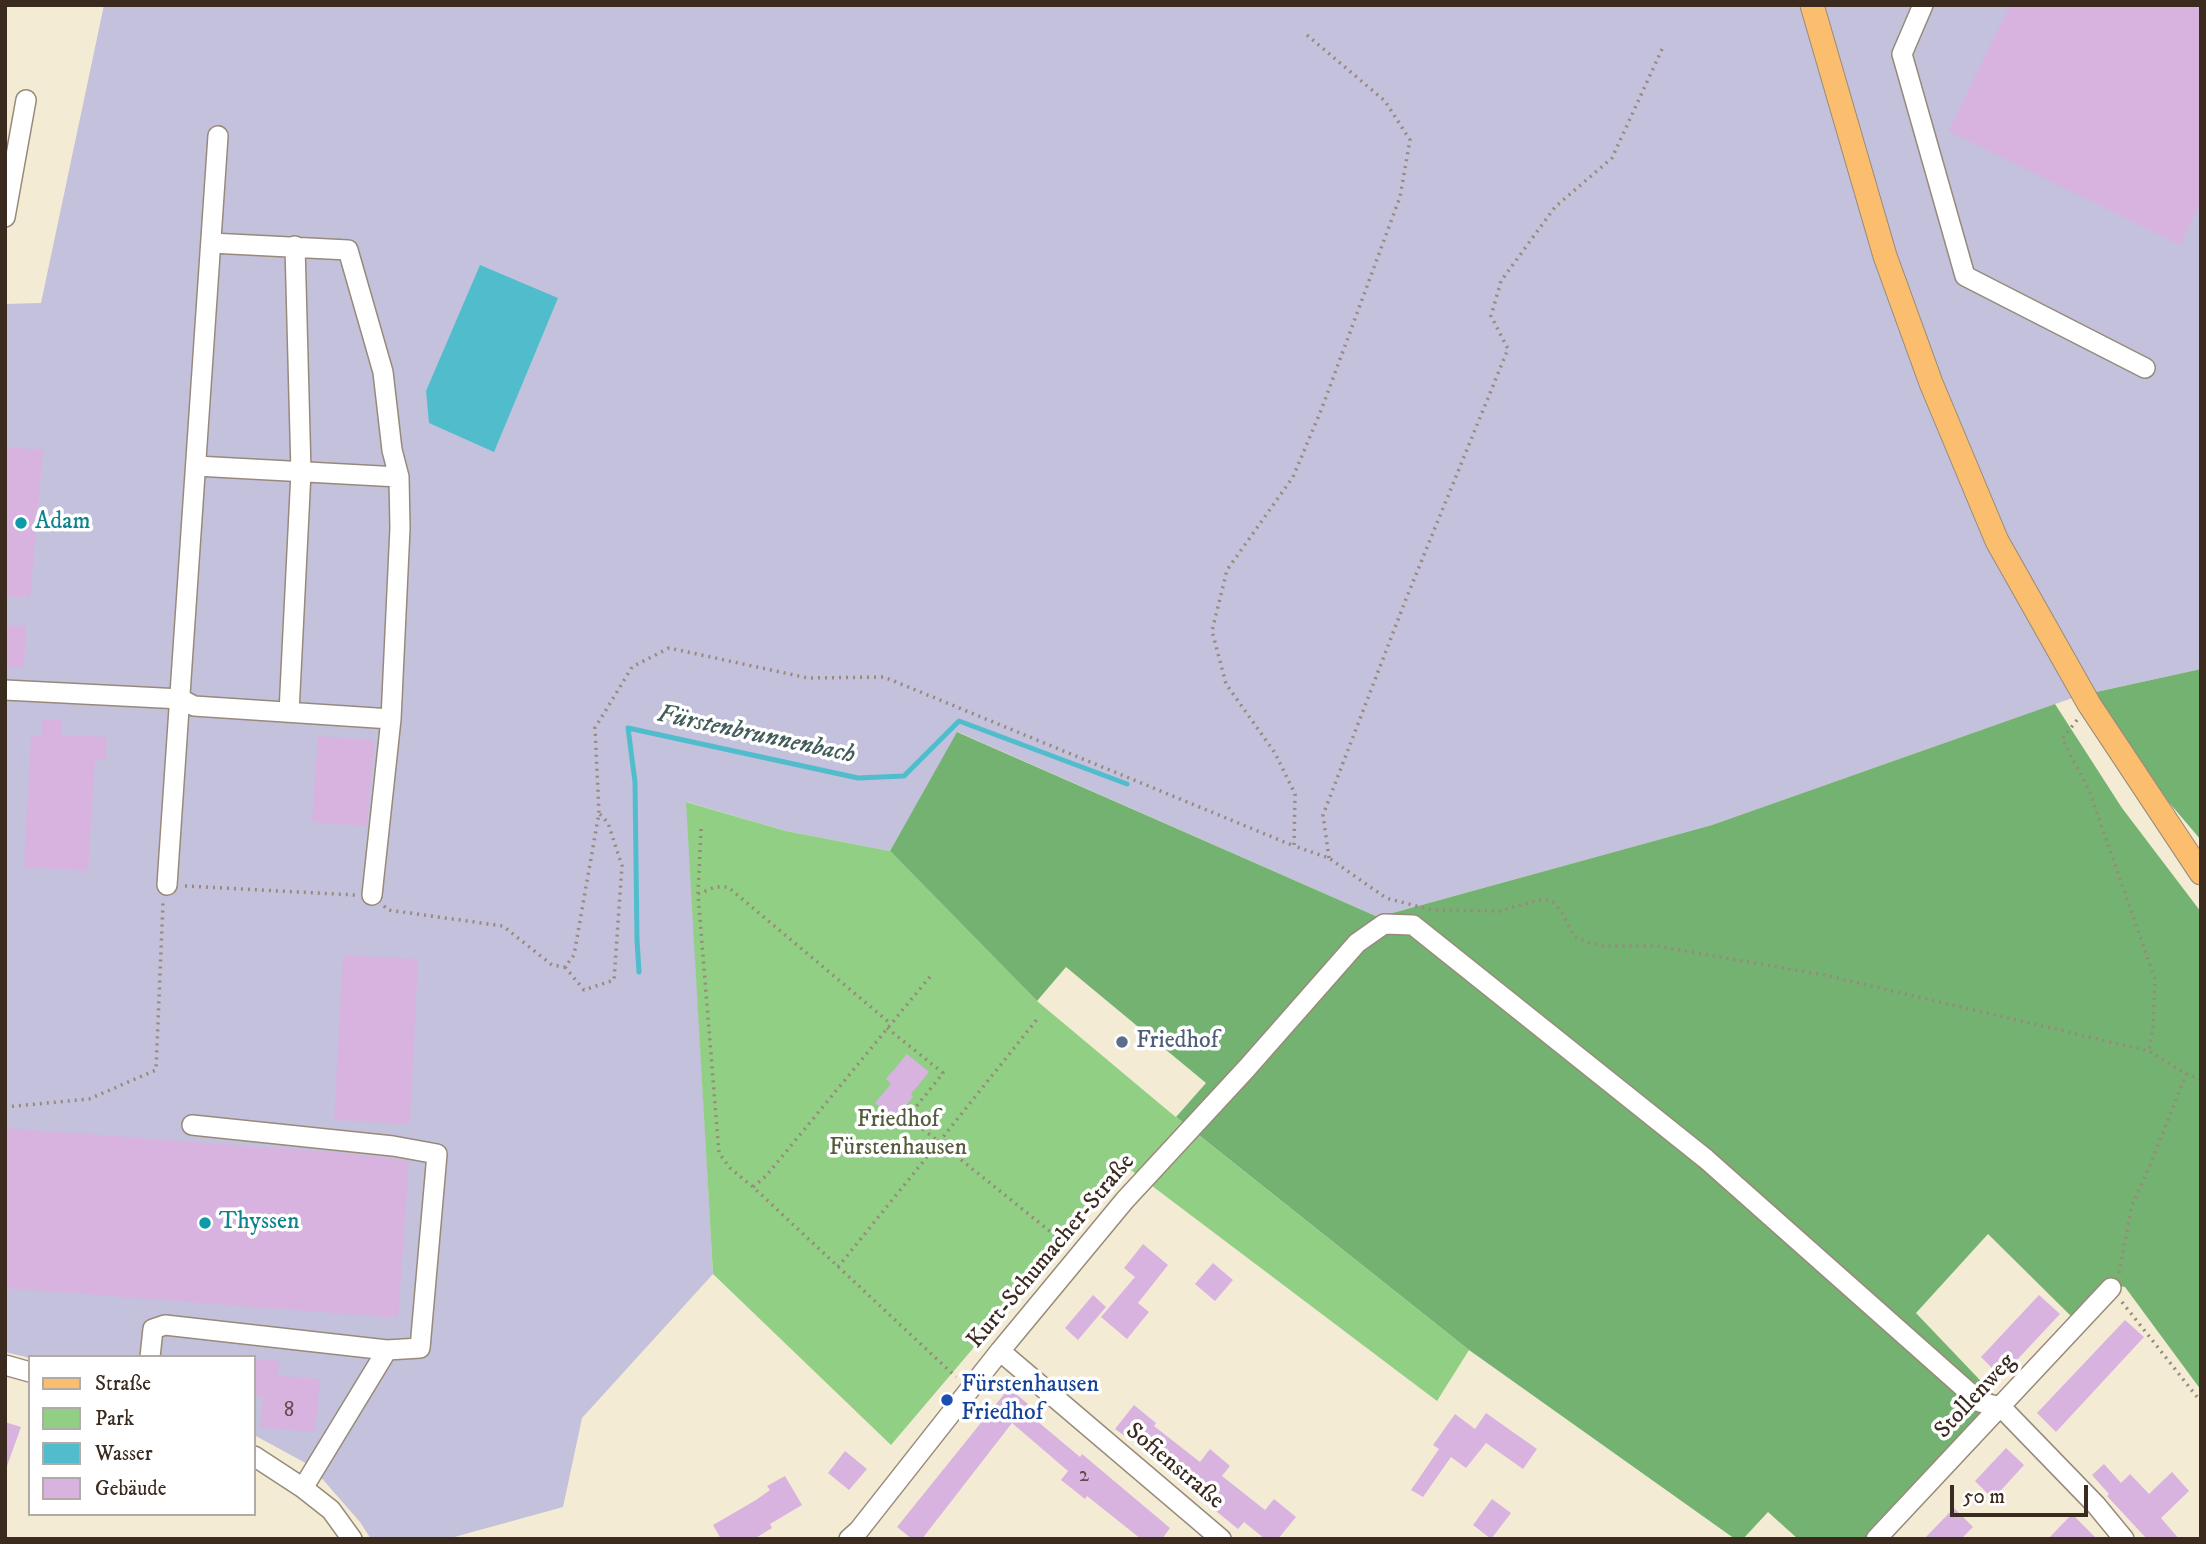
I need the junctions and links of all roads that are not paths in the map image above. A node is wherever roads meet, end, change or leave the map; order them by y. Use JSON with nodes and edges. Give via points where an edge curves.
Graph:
{"nodes":[{"id":1,"x":1811,"y":5,"type":"edge"},
{"id":2,"x":1923,"y":5,"type":"edge"},
{"id":3,"x":26,"y":100,"type":"dead end"},
{"id":4,"x":218,"y":136,"type":"dead end"},
{"id":5,"x":11,"y":141,"type":"edge"},
{"id":6,"x":5,"y":217,"type":"edge"},
{"id":7,"x":211,"y":243,"type":"junction"},
{"id":8,"x":295,"y":246,"type":"junction"},
{"id":9,"x":2145,"y":369,"type":"dead end"},
{"id":10,"x":196,"y":467,"type":"junction"},
{"id":11,"x":301,"y":472,"type":"junction"},
{"id":12,"x":399,"y":477,"type":"junction"},
{"id":13,"x":5,"y":690,"type":"edge"},
{"id":14,"x":181,"y":699,"type":"junction"},
{"id":15,"x":289,"y":712,"type":"junction"},
{"id":16,"x":391,"y":719,"type":"junction"},
{"id":17,"x":2201,"y":873,"type":"edge"},
{"id":18,"x":167,"y":885,"type":"road end"},
{"id":19,"x":372,"y":895,"type":"road end"},
{"id":20,"x":192,"y":1125,"type":"dead end"},
{"id":21,"x":2111,"y":1288,"type":"road end"},
{"id":22,"x":387,"y":1350,"type":"junction"},
{"id":23,"x":1000,"y":1351,"type":"junction"},
{"id":24,"x":150,"y":1355,"type":"edge"},
{"id":25,"x":5,"y":1364,"type":"edge"},
{"id":26,"x":28,"y":1371,"type":"edge"},
{"id":27,"x":2001,"y":1407,"type":"junction"},
{"id":28,"x":256,"y":1457,"type":"edge"},
{"id":29,"x":303,"y":1488,"type":"junction"},
{"id":30,"x":352,"y":1539,"type":"edge"},
{"id":31,"x":849,"y":1539,"type":"edge"},
{"id":32,"x":1221,"y":1539,"type":"edge"},
{"id":33,"x":1876,"y":1539,"type":"edge"},
{"id":34,"x":2124,"y":1539,"type":"edge"}],
"edges":[{"from":1,"to":17,"type":"main road","via":[[1885,256],[1931,383],[1997,541],[2090,704]]},
{"from":2,"to":9,"type":"street","via":[[1902,54],[1965,276]]},
{"from":3,"to":5,"type":"street"},
{"from":4,"to":7,"type":"street"},
{"from":5,"to":6,"type":"street"},
{"from":7,"to":8,"type":"street"},
{"from":7,"to":10,"type":"street"},
{"from":8,"to":11,"type":"street"},
{"from":8,"to":12,"type":"street","via":[[348,250],[383,372]]},
{"from":10,"to":11,"type":"street"},
{"from":10,"to":14,"type":"street"},
{"from":11,"to":12,"type":"street"},
{"from":11,"to":15,"type":"street"},
{"from":12,"to":16,"type":"street"},
{"from":13,"to":14,"type":"street"},
{"from":14,"to":15,"type":"street","via":[[194,706]]},
{"from":14,"to":18,"type":"street"},
{"from":15,"to":16,"type":"street"},
{"from":16,"to":19,"type":"street"},
{"from":20,"to":22,"type":"street","via":[[437,1154],[420,1348]]},
{"from":21,"to":27,"type":"street","name":"Stollenweg"},
{"from":22,"to":24,"type":"street","via":[[164,1325],[153,1329]]},
{"from":22,"to":29,"type":"street"},
{"from":23,"to":27,"type":"street","name":"Kurt-Schumacher-Straße","via":[[1125,1200],[1357,943],[1384,924],[1413,925],[1706,1159],[1980,1402]]},
{"from":23,"to":31,"type":"street","name":"Kurt-Schumacher-Straße"},
{"from":23,"to":32,"type":"street","name":"Sofienstraße"},
{"from":25,"to":26,"type":"street"},
{"from":27,"to":33,"type":"street","name":"Stollenweg"},
{"from":27,"to":34,"type":"street"},
{"from":28,"to":29,"type":"street"},
{"from":29,"to":30,"type":"street","via":[[331,1510]]}]}
